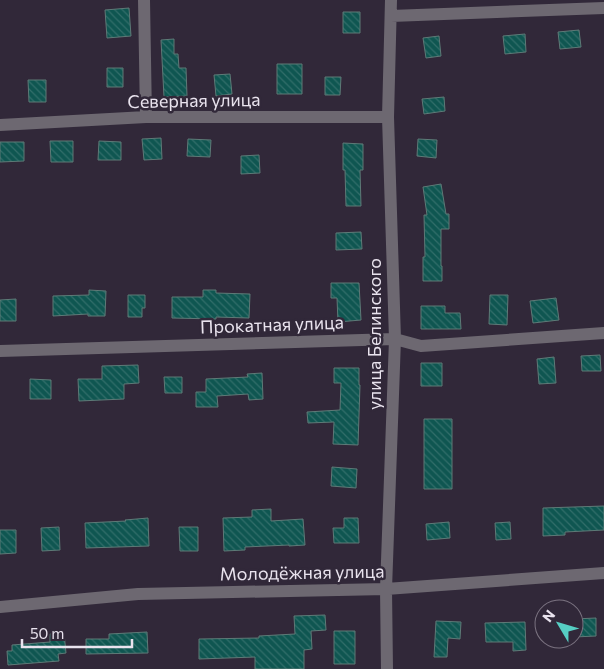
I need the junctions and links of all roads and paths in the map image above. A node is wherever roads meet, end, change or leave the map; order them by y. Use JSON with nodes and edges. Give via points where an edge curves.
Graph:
{"nodes":[{"id":1,"x":144,"y":0,"type":"edge"},
{"id":2,"x":391,"y":0,"type":"edge"},
{"id":3,"x":604,"y":8,"type":"edge"},
{"id":4,"x":391,"y":16,"type":"junction"},
{"id":5,"x":146,"y":118,"type":"junction"},
{"id":6,"x":388,"y":118,"type":"junction"},
{"id":7,"x":0,"y":125,"type":"edge"},
{"id":8,"x":604,"y":333,"type":"edge"},
{"id":9,"x":395,"y":339,"type":"junction"},
{"id":10,"x":0,"y":351,"type":"edge"},
{"id":11,"x":604,"y":573,"type":"edge"},
{"id":12,"x":386,"y":589,"type":"junction"},
{"id":13,"x":0,"y":607,"type":"edge"},
{"id":14,"x":387,"y":669,"type":"edge"}],
"edges":[{"from":1,"to":5,"type":"street"},
{"from":2,"to":4,"type":"street","name":"улица Белинского"},
{"from":3,"to":4,"type":"street"},
{"from":4,"to":6,"type":"street","name":"улица Белинского"},
{"from":5,"to":6,"type":"street","name":"Северная улица"},
{"from":5,"to":7,"type":"street","name":"Северная улица"},
{"from":6,"to":9,"type":"street","name":"улица Белинского"},
{"from":8,"to":9,"type":"street","name":"Прокатная улица","via":[[421,346]]},
{"from":9,"to":10,"type":"street","name":"Прокатная улица"},
{"from":9,"to":12,"type":"street","name":"улица Белинского"},
{"from":11,"to":12,"type":"street","name":"Молодёжная улица"},
{"from":12,"to":13,"type":"street","name":"Молодёжная улица","via":[[138,594]]},
{"from":12,"to":14,"type":"street","name":"улица Белинского"}]}
